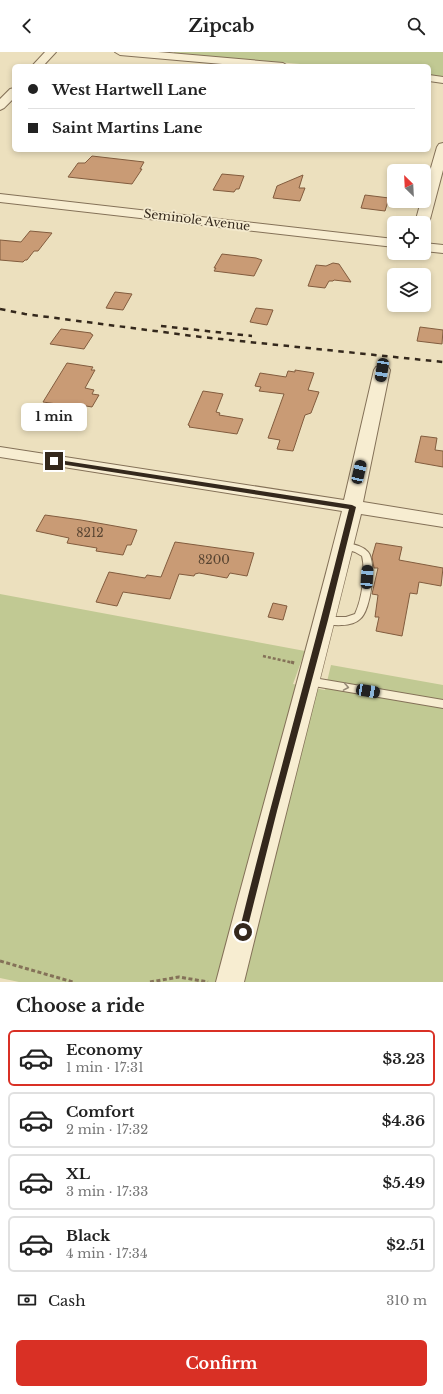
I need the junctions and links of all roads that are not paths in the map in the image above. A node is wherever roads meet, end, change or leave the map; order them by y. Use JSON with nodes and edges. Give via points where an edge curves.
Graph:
{"nodes":[{"id":1,"x":51,"y":52,"type":"edge"},
{"id":2,"x":120,"y":52,"type":"edge"},
{"id":3,"x":169,"y":54,"type":"edge"},
{"id":4,"x":39,"y":64,"type":"edge"},
{"id":5,"x":264,"y":64,"type":"edge"},
{"id":6,"x":431,"y":78,"type":"edge"},
{"id":7,"x":443,"y":80,"type":"edge"},
{"id":8,"x":12,"y":94,"type":"edge"},
{"id":9,"x":4,"y":104,"type":"edge"},
{"id":10,"x":443,"y":147,"type":"edge"},
{"id":11,"x":0,"y":198,"type":"edge"},
{"id":12,"x":424,"y":216,"type":"edge"},
{"id":13,"x":387,"y":242,"type":"edge"},
{"id":14,"x":431,"y":248,"type":"edge"},
{"id":15,"x":443,"y":249,"type":"edge"},
{"id":16,"x":382,"y":370,"type":"dead end"},
{"id":17,"x":0,"y":452,"type":"edge"},
{"id":18,"x":352,"y":507,"type":"junction"},
{"id":19,"x":443,"y":521,"type":"edge"},
{"id":20,"x":343,"y":545,"type":"junction"},
{"id":21,"x":325,"y":620,"type":"junction"},
{"id":22,"x":310,"y":674,"type":"junction"},
{"id":23,"x":443,"y":704,"type":"edge"},
{"id":24,"x":230,"y":982,"type":"edge"}],
"edges":[{"from":1,"to":4,"type":"street"},
{"from":2,"to":3,"type":"street"},
{"from":3,"to":5,"type":"street"},
{"from":6,"to":7,"type":"street"},
{"from":8,"to":9,"type":"street"},
{"from":10,"to":12,"type":"street"},
{"from":11,"to":13,"type":"street","name":"Seminole Avenue"},
{"from":14,"to":15,"type":"street"},
{"from":16,"to":18,"type":"street"},
{"from":17,"to":18,"type":"street"},
{"from":18,"to":19,"type":"street"},
{"from":18,"to":20,"type":"street"},
{"from":20,"to":21,"type":"street"},
{"from":20,"to":21,"type":"lane","via":[[366,555],[366,591],[362,610],[358,616],[349,620]]},
{"from":21,"to":22,"type":"street"},
{"from":22,"to":23,"type":"lane","one_way":true},
{"from":22,"to":24,"type":"street"}]}
